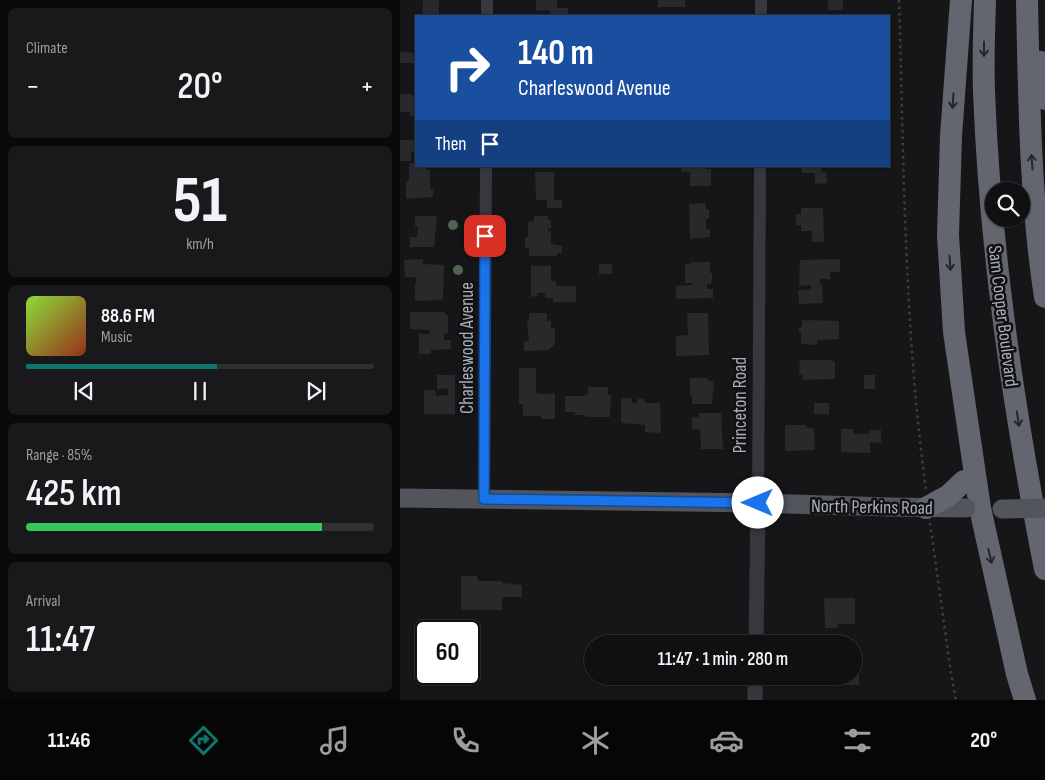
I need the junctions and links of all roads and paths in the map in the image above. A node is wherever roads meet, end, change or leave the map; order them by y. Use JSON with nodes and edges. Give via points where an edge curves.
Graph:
{"nodes":[{"id":1,"x":487,"y":0,"type":"edge"},
{"id":2,"x":761,"y":0,"type":"edge"},
{"id":3,"x":899,"y":0,"type":"edge"},
{"id":4,"x":961,"y":0,"type":"edge"},
{"id":5,"x":985,"y":0,"type":"edge"},
{"id":6,"x":1027,"y":0,"type":"edge"},
{"id":7,"x":1033,"y":0,"type":"edge"},
{"id":8,"x":486,"y":15,"type":"edge"},
{"id":9,"x":761,"y":15,"type":"edge"},
{"id":10,"x":1045,"y":99,"type":"edge"},
{"id":11,"x":486,"y":167,"type":"edge"},
{"id":12,"x":760,"y":167,"type":"edge"},
{"id":13,"x":1045,"y":298,"type":"edge"},
{"id":14,"x":973,"y":459,"type":"junction"},
{"id":15,"x":400,"y":498,"type":"edge"},
{"id":16,"x":484,"y":499,"type":"junction"},
{"id":17,"x":758,"y":503,"type":"junction"},
{"id":18,"x":927,"y":507,"type":"junction"},
{"id":19,"x":973,"y":508,"type":"junction"},
{"id":20,"x":1045,"y":508,"type":"edge"},
{"id":21,"x":1045,"y":569,"type":"edge"},
{"id":22,"x":756,"y":635,"type":"edge"},
{"id":23,"x":755,"y":685,"type":"edge"},
{"id":24,"x":755,"y":700,"type":"edge"},
{"id":25,"x":956,"y":700,"type":"edge"},
{"id":26,"x":1025,"y":700,"type":"edge"}],
"edges":[{"from":1,"to":8,"type":"street"},
{"from":2,"to":9,"type":"street"},
{"from":3,"to":18,"type":"path","via":[[908,285]]},
{"from":4,"to":14,"type":"highway","one_way":true,"via":[[948,235],[954,332]]},
{"from":5,"to":21,"type":"highway","name":"Sam Cooper Boulevard","one_way":true,"via":[[984,90],[993,226],[1007,358]]},
{"from":13,"to":6,"type":"highway","one_way":true,"via":[[1029,112]]},
{"from":7,"to":10,"type":"highway"},
{"from":11,"to":16,"type":"street","name":"Charleswood Avenue"},
{"from":12,"to":17,"type":"street","name":"Princeton Road"},
{"from":14,"to":18,"type":"highway","bridge":true,"via":[[964,481],[948,496]]},
{"from":14,"to":19,"type":"highway"},
{"from":15,"to":16,"type":"main road","name":"North Perkins Road"},
{"from":16,"to":17,"type":"main road","name":"North Perkins Road"},
{"from":17,"to":18,"type":"main road","name":"North Perkins Road","bridge":true},
{"from":17,"to":22,"type":"street","name":"Princeton Road"},
{"from":18,"to":19,"type":"main road","name":"North Perkins Road","bridge":true},
{"from":18,"to":25,"type":"path"},
{"from":19,"to":20,"type":"main road","name":"North Perkins Road","bridge":true},
{"from":19,"to":26,"type":"highway","one_way":true},
{"from":23,"to":24,"type":"street"}]}
